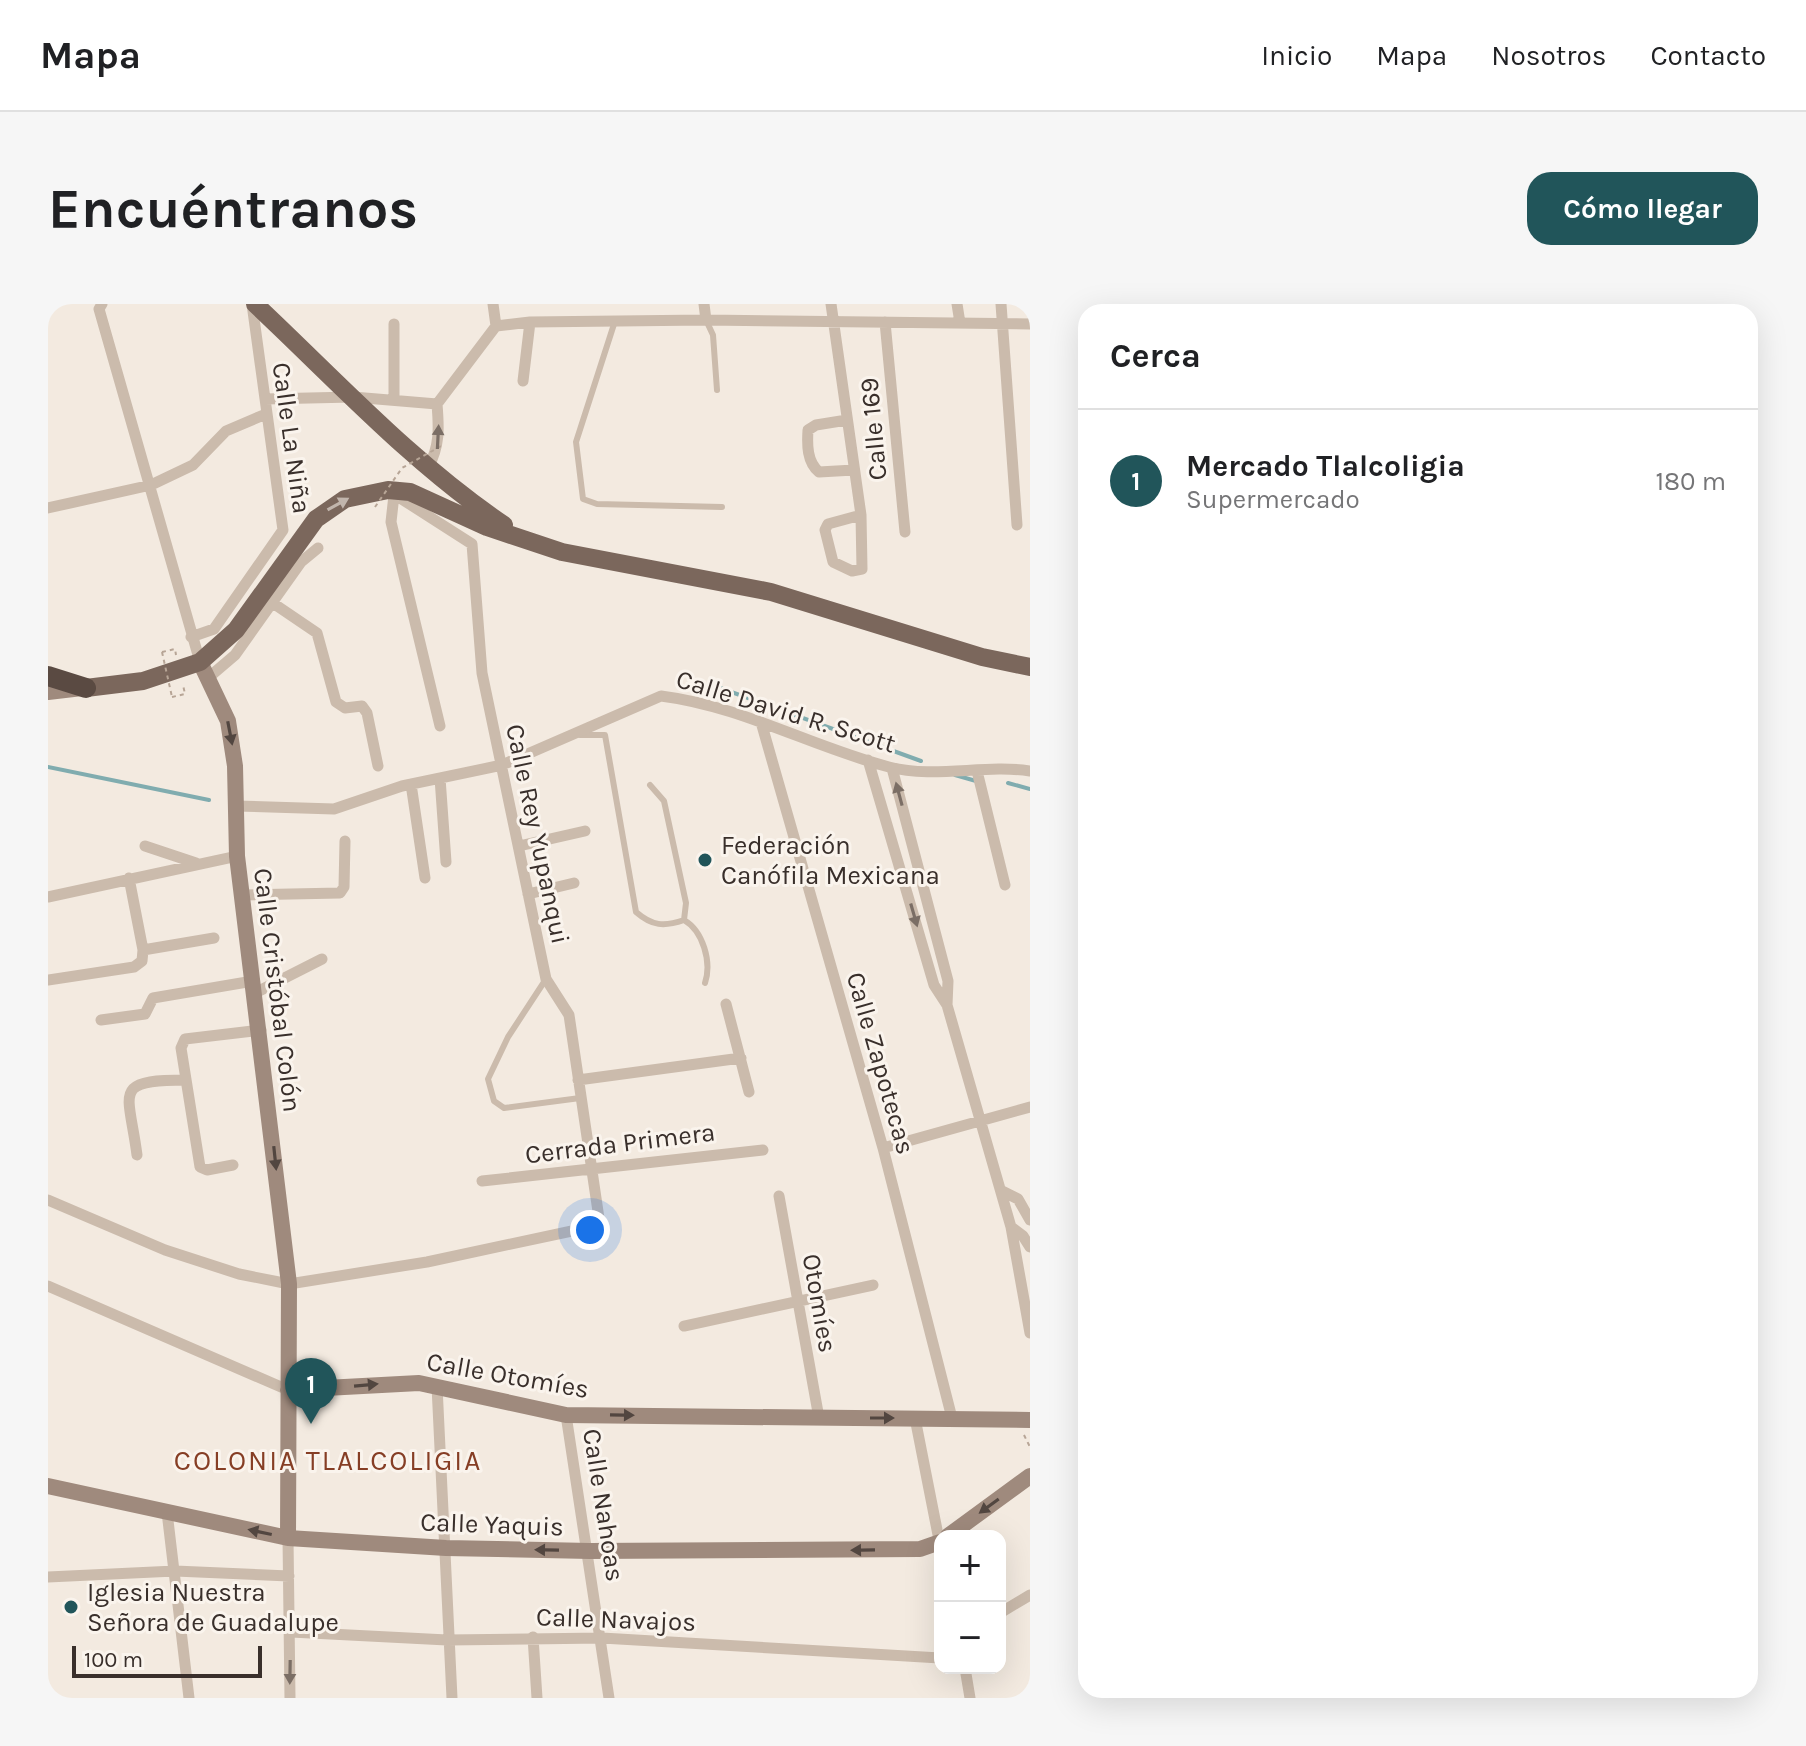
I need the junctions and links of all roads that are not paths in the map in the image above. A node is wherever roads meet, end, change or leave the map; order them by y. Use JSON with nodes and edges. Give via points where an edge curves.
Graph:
{"nodes":[{"id":1,"x":254,"y":304,"type":"edge"},
{"id":2,"x":493,"y":304,"type":"edge"},
{"id":3,"x":704,"y":304,"type":"edge"},
{"id":4,"x":831,"y":304,"type":"edge"},
{"id":5,"x":957,"y":304,"type":"edge"},
{"id":6,"x":1001,"y":304,"type":"edge"},
{"id":7,"x":100,"y":306,"type":"edge"},
{"id":8,"x":706,"y":320,"type":"junction"},
{"id":9,"x":615,"y":321,"type":"junction"},
{"id":10,"x":831,"y":321,"type":"junction"},
{"id":11,"x":530,"y":322,"type":"junction"},
{"id":12,"x":885,"y":322,"type":"junction"},
{"id":13,"x":960,"y":323,"type":"junction"},
{"id":14,"x":1000,"y":323,"type":"junction"},
{"id":15,"x":394,"y":324,"type":"dead end"},
{"id":16,"x":1030,"y":324,"type":"edge"},
{"id":17,"x":496,"y":326,"type":"junction"},
{"id":18,"x":523,"y":381,"type":"dead end"},
{"id":19,"x":717,"y":390,"type":"dead end"},
{"id":20,"x":353,"y":397,"type":"junction"},
{"id":21,"x":265,"y":399,"type":"junction"},
{"id":22,"x":394,"y":400,"type":"junction"},
{"id":23,"x":437,"y":404,"type":"junction"},
{"id":24,"x":266,"y":414,"type":"junction"},
{"id":25,"x":847,"y":420,"type":"junction"},
{"id":26,"x":428,"y":468,"type":"junction"},
{"id":27,"x":854,"y":470,"type":"junction"},
{"id":28,"x":151,"y":485,"type":"junction"},
{"id":29,"x":394,"y":492,"type":"junction"},
{"id":30,"x":722,"y":507,"type":"dead end"},
{"id":31,"x":48,"y":508,"type":"edge"},
{"id":32,"x":861,"y":515,"type":"junction"},
{"id":33,"x":1017,"y":525,"type":"dead end"},
{"id":34,"x":905,"y":532,"type":"dead end"},
{"id":35,"x":519,"y":536,"type":"junction"},
{"id":36,"x":318,"y":548,"type":"dead end"},
{"id":37,"x":268,"y":600,"type":"junction"},
{"id":38,"x":191,"y":637,"type":"junction"},
{"id":39,"x":1030,"y":667,"type":"edge"},
{"id":40,"x":204,"y":670,"type":"junction"},
{"id":41,"x":48,"y":676,"type":"edge"},
{"id":42,"x":86,"y":688,"type":"junction"},
{"id":43,"x":48,"y":692,"type":"edge"},
{"id":44,"x":761,"y":722,"type":"junction"},
{"id":45,"x":440,"y":726,"type":"dead end"},
{"id":46,"x":570,"y":735,"type":"junction"},
{"id":47,"x":868,"y":760,"type":"junction"},
{"id":48,"x":502,"y":765,"type":"junction"},
{"id":49,"x":378,"y":766,"type":"dead end"},
{"id":50,"x":892,"y":768,"type":"junction"},
{"id":51,"x":977,"y":771,"type":"junction"},
{"id":52,"x":1030,"y":771,"type":"edge"},
{"id":53,"x":440,"y":778,"type":"junction"},
{"id":54,"x":406,"y":785,"type":"junction"},
{"id":55,"x":650,"y":785,"type":"dead end"},
{"id":56,"x":236,"y":806,"type":"junction"},
{"id":57,"x":908,"y":828,"type":"junction"},
{"id":58,"x":585,"y":831,"type":"dead end"},
{"id":59,"x":890,"y":832,"type":"junction"},
{"id":60,"x":345,"y":841,"type":"dead end"},
{"id":61,"x":145,"y":846,"type":"dead end"},
{"id":62,"x":519,"y":846,"type":"junction"},
{"id":63,"x":237,"y":856,"type":"junction"},
{"id":64,"x":446,"y":862,"type":"dead end"},
{"id":65,"x":197,"y":863,"type":"junction"},
{"id":66,"x":129,"y":878,"type":"junction"},
{"id":67,"x":425,"y":878,"type":"dead end"},
{"id":68,"x":921,"y":878,"type":"junction"},
{"id":69,"x":904,"y":882,"type":"junction"},
{"id":70,"x":574,"y":883,"type":"dead end"},
{"id":71,"x":1005,"y":885,"type":"dead end"},
{"id":72,"x":528,"y":894,"type":"junction"},
{"id":73,"x":242,"y":895,"type":"junction"},
{"id":74,"x":48,"y":897,"type":"edge"},
{"id":75,"x":684,"y":920,"type":"junction"},
{"id":76,"x":214,"y":938,"type":"dead end"},
{"id":77,"x":937,"y":940,"type":"junction"},
{"id":78,"x":922,"y":944,"type":"junction"},
{"id":79,"x":143,"y":950,"type":"junction"},
{"id":80,"x":322,"y":959,"type":"dead end"},
{"id":81,"x":546,"y":979,"type":"junction"},
{"id":82,"x":48,"y":980,"type":"edge"},
{"id":83,"x":705,"y":983,"type":"dead end"},
{"id":84,"x":254,"y":987,"type":"junction"},
{"id":85,"x":726,"y":1004,"type":"dead end"},
{"id":86,"x":947,"y":1005,"type":"junction"},
{"id":87,"x":101,"y":1020,"type":"dead end"},
{"id":88,"x":261,"y":1030,"type":"junction"},
{"id":89,"x":741,"y":1058,"type":"junction"},
{"id":90,"x":185,"y":1080,"type":"junction"},
{"id":91,"x":578,"y":1080,"type":"junction"},
{"id":92,"x":749,"y":1092,"type":"dead end"},
{"id":93,"x":580,"y":1098,"type":"junction"},
{"id":94,"x":1030,"y":1107,"type":"edge"},
{"id":95,"x":979,"y":1119,"type":"junction"},
{"id":96,"x":883,"y":1148,"type":"junction"},
{"id":97,"x":763,"y":1150,"type":"dead end"},
{"id":98,"x":137,"y":1155,"type":"dead end"},
{"id":99,"x":233,"y":1165,"type":"dead end"},
{"id":100,"x":591,"y":1170,"type":"junction"},
{"id":101,"x":482,"y":1181,"type":"dead end"},
{"id":102,"x":1002,"y":1191,"type":"junction"},
{"id":103,"x":779,"y":1196,"type":"dead end"},
{"id":104,"x":48,"y":1200,"type":"edge"},
{"id":105,"x":1030,"y":1220,"type":"edge"},
{"id":106,"x":1011,"y":1227,"type":"junction"},
{"id":107,"x":1030,"y":1247,"type":"edge"},
{"id":108,"x":289,"y":1284,"type":"junction"},
{"id":109,"x":873,"y":1285,"type":"dead end"},
{"id":110,"x":48,"y":1286,"type":"edge"},
{"id":111,"x":798,"y":1301,"type":"junction"},
{"id":112,"x":684,"y":1326,"type":"dead end"},
{"id":113,"x":1030,"y":1333,"type":"edge"},
{"id":114,"x":437,"y":1386,"type":"junction"},
{"id":115,"x":288,"y":1390,"type":"junction"},
{"id":116,"x":566,"y":1415,"type":"junction"},
{"id":117,"x":819,"y":1418,"type":"junction"},
{"id":118,"x":915,"y":1418,"type":"junction"},
{"id":119,"x":952,"y":1418,"type":"junction"},
{"id":120,"x":1030,"y":1420,"type":"edge"},
{"id":121,"x":1030,"y":1476,"type":"edge"},
{"id":122,"x":48,"y":1486,"type":"edge"},
{"id":123,"x":167,"y":1512,"type":"junction"},
{"id":124,"x":937,"y":1530,"type":"edge"},
{"id":125,"x":956,"y":1530,"type":"edge"},
{"id":126,"x":288,"y":1538,"type":"junction"},
{"id":127,"x":934,"y":1545,"type":"edge"},
{"id":128,"x":446,"y":1548,"type":"junction"},
{"id":129,"x":590,"y":1551,"type":"junction"},
{"id":130,"x":175,"y":1571,"type":"junction"},
{"id":131,"x":289,"y":1576,"type":"junction"},
{"id":132,"x":48,"y":1577,"type":"edge"},
{"id":133,"x":1030,"y":1595,"type":"edge"},
{"id":134,"x":1006,"y":1609,"type":"edge"},
{"id":135,"x":291,"y":1632,"type":"junction"},
{"id":136,"x":533,"y":1637,"type":"junction"},
{"id":137,"x":602,"y":1638,"type":"junction"},
{"id":138,"x":447,"y":1640,"type":"junction"},
{"id":139,"x":934,"y":1658,"type":"edge"},
{"id":140,"x":966,"y":1674,"type":"edge"},
{"id":141,"x":189,"y":1698,"type":"edge"},
{"id":142,"x":290,"y":1698,"type":"edge"},
{"id":143,"x":452,"y":1698,"type":"edge"},
{"id":144,"x":537,"y":1698,"type":"edge"},
{"id":145,"x":609,"y":1698,"type":"edge"},
{"id":146,"x":970,"y":1698,"type":"edge"}],
"edges":[{"from":1,"to":20,"type":"main road"},
{"from":1,"to":21,"type":"street","name":"Calle La Niña"},
{"from":2,"to":17,"type":"street"},
{"from":3,"to":8,"type":"street"},
{"from":4,"to":10,"type":"street"},
{"from":5,"to":13,"type":"street"},
{"from":6,"to":14,"type":"street"},
{"from":7,"to":28,"type":"street","name":"Calle Cristóbal Colón"},
{"from":8,"to":9,"type":"street"},
{"from":8,"to":10,"type":"street"},
{"from":8,"to":19,"type":"lane","via":[[713,335]]},
{"from":9,"to":11,"type":"street"},
{"from":9,"to":30,"type":"lane","via":[[576,442],[583,499],[597,504]]},
{"from":10,"to":12,"type":"street"},
{"from":10,"to":25,"type":"street"},
{"from":11,"to":17,"type":"street"},
{"from":11,"to":18,"type":"street"},
{"from":12,"to":13,"type":"street"},
{"from":12,"to":34,"type":"street","name":"Calle 169"},
{"from":13,"to":14,"type":"street"},
{"from":14,"to":16,"type":"street"},
{"from":14,"to":33,"type":"street"},
{"from":15,"to":22,"type":"street"},
{"from":17,"to":23,"type":"street"},
{"from":20,"to":21,"type":"street"},
{"from":20,"to":22,"type":"street"},
{"from":20,"to":26,"type":"main road"},
{"from":21,"to":24,"type":"street","name":"Calle La Niña"},
{"from":22,"to":23,"type":"street"},
{"from":26,"to":23,"type":"street","one_way":true,"via":[[440,434]]},
{"from":24,"to":28,"type":"street","via":[[226,431],[193,465]]},
{"from":24,"to":38,"type":"street","name":"Calle La Niña","via":[[283,530],[214,629]]},
{"from":25,"to":27,"type":"street"},
{"from":25,"to":27,"type":"street","via":[[816,425],[808,430],[807,443],[812,466],[819,472]]},
{"from":26,"to":29,"type":"main road"},
{"from":26,"to":35,"type":"main road"},
{"from":27,"to":32,"type":"street"},
{"from":28,"to":31,"type":"street"},
{"from":28,"to":38,"type":"street","name":"Calle Cristóbal Colón"},
{"from":29,"to":35,"type":"main road","via":[[410,492]]},
{"from":37,"to":29,"type":"main road","one_way":true,"via":[[295,544],[331,506],[360,494]]},
{"from":29,"to":45,"type":"street","via":[[391,522]]},
{"from":29,"to":48,"type":"street","name":"Calle Rey Yupanqui","via":[[472,544],[482,673]]},
{"from":32,"to":32,"type":"street","via":[[862,569],[852,571],[833,562],[825,530],[828,524]]},
{"from":35,"to":39,"type":"main road","via":[[589,559],[771,592]]},
{"from":36,"to":37,"type":"street"},
{"from":37,"to":40,"type":"main road"},
{"from":37,"to":49,"type":"street","via":[[317,633],[336,702],[345,708],[362,706],[367,713]]},
{"from":38,"to":40,"type":"street","name":"Calle Cristóbal Colón"},
{"from":40,"to":42,"type":"main road"},
{"from":40,"to":56,"type":"street","name":"Calle Cristóbal Colón","one_way":true,"via":[[228,721]]},
{"from":41,"to":42,"type":"highway"},
{"from":42,"to":43,"type":"street"},
{"from":44,"to":46,"type":"street","name":"Calle David R. Scott","via":[[661,696]]},
{"from":44,"to":47,"type":"street","name":"Calle David R. Scott"},
{"from":44,"to":96,"type":"street","name":"Calle Zapotecas"},
{"from":46,"to":48,"type":"street","name":"Calle David R. Scott"},
{"from":46,"to":75,"type":"lane","via":[[605,735],[636,912],[650,924]]},
{"from":47,"to":50,"type":"street","name":"Calle David R. Scott"},
{"from":47,"to":59,"type":"street"},
{"from":48,"to":53,"type":"street","name":"Calle David R. Scott"},
{"from":48,"to":62,"type":"street","name":"Calle Rey Yupanqui"},
{"from":50,"to":51,"type":"street","name":"Calle David R. Scott"},
{"from":57,"to":50,"type":"street","one_way":true},
{"from":51,"to":52,"type":"street","name":"Calle David R. Scott"},
{"from":51,"to":71,"type":"street"},
{"from":53,"to":54,"type":"street","name":"Calle David R. Scott"},
{"from":53,"to":64,"type":"street"},
{"from":54,"to":56,"type":"street","name":"Calle David R. Scott","via":[[334,809]]},
{"from":54,"to":67,"type":"street"},
{"from":55,"to":75,"type":"lane","via":[[664,801],[683,888]]},
{"from":56,"to":63,"type":"street","name":"Calle Cristóbal Colón"},
{"from":57,"to":59,"type":"street"},
{"from":57,"to":68,"type":"street"},
{"from":58,"to":62,"type":"street"},
{"from":59,"to":69,"type":"street"},
{"from":60,"to":73,"type":"street","via":[[340,893]]},
{"from":61,"to":65,"type":"street"},
{"from":62,"to":72,"type":"street","name":"Calle Rey Yupanqui"},
{"from":63,"to":65,"type":"street"},
{"from":63,"to":73,"type":"street","name":"Calle Cristóbal Colón"},
{"from":65,"to":66,"type":"street"},
{"from":66,"to":74,"type":"street"},
{"from":66,"to":79,"type":"street"},
{"from":68,"to":69,"type":"street"},
{"from":68,"to":77,"type":"street"},
{"from":69,"to":78,"type":"street","one_way":true},
{"from":70,"to":72,"type":"street"},
{"from":72,"to":81,"type":"street","name":"Calle Rey Yupanqui"},
{"from":73,"to":84,"type":"street","name":"Calle Cristóbal Colón"},
{"from":75,"to":83,"type":"lane","via":[[701,935]]},
{"from":76,"to":79,"type":"street"},
{"from":77,"to":78,"type":"street"},
{"from":77,"to":86,"type":"street","via":[[948,981]]},
{"from":78,"to":86,"type":"street","via":[[934,985]]},
{"from":79,"to":82,"type":"street","via":[[142,961],[134,967]]},
{"from":80,"to":84,"type":"street"},
{"from":81,"to":91,"type":"street","name":"Calle Rey Yupanqui","via":[[569,1015]]},
{"from":81,"to":93,"type":"lane","via":[[488,1079],[494,1101],[504,1108]]},
{"from":84,"to":87,"type":"street","via":[[153,998],[145,1014]]},
{"from":84,"to":88,"type":"street","name":"Calle Cristóbal Colón"},
{"from":85,"to":89,"type":"street"},
{"from":86,"to":95,"type":"street"},
{"from":88,"to":90,"type":"street","via":[[185,1039]]},
{"from":88,"to":108,"type":"street","name":"Calle Cristóbal Colón","one_way":true},
{"from":89,"to":91,"type":"street"},
{"from":89,"to":92,"type":"street"},
{"from":90,"to":98,"type":"street","via":[[143,1080],[134,1085],[129,1096]]},
{"from":90,"to":99,"type":"street","via":[[200,1167]]},
{"from":91,"to":93,"type":"street","name":"Calle Rey Yupanqui"},
{"from":93,"to":100,"type":"street","name":"Calle Rey Yupanqui"},
{"from":94,"to":95,"type":"street"},
{"from":95,"to":96,"type":"street"},
{"from":95,"to":102,"type":"street"},
{"from":96,"to":119,"type":"street","name":"Calle Zapotecas"},
{"from":97,"to":100,"type":"street","name":"Cerrada Primera"},
{"from":100,"to":101,"type":"street","name":"Cerrada Primera"},
{"from":100,"to":108,"type":"street","name":"Calle Rey Yupanqui","via":[[600,1225],[427,1262]]},
{"from":102,"to":105,"type":"street","via":[[1018,1199]]},
{"from":102,"to":106,"type":"street"},
{"from":103,"to":111,"type":"street","name":"Otomíes"},
{"from":104,"to":108,"type":"street","via":[[165,1250]]},
{"from":106,"to":107,"type":"street"},
{"from":106,"to":113,"type":"street"},
{"from":108,"to":115,"type":"street","name":"Calle Cristóbal Colón"},
{"from":109,"to":111,"type":"street"},
{"from":110,"to":115,"type":"street","name":"Calle Otomíes"},
{"from":111,"to":112,"type":"street"},
{"from":111,"to":117,"type":"street","name":"Otomíes"},
{"from":115,"to":114,"type":"street","name":"Calle Otomíes","one_way":true,"via":[[398,1382]]},
{"from":114,"to":116,"type":"street","name":"Calle Otomíes"},
{"from":114,"to":128,"type":"street"},
{"from":115,"to":126,"type":"street","name":"Calle Cristóbal Colón"},
{"from":116,"to":117,"type":"street","name":"Calle Otomíes","one_way":true},
{"from":116,"to":129,"type":"street","name":"Calle Nahoas"},
{"from":117,"to":118,"type":"street","name":"Calle Otomíes","one_way":true},
{"from":118,"to":119,"type":"street","name":"Calle Otomíes"},
{"from":118,"to":124,"type":"street"},
{"from":119,"to":120,"type":"street","name":"Calle Otomíes"},
{"from":121,"to":125,"type":"street","one_way":true},
{"from":122,"to":123,"type":"street","name":"Calle Yaquis"},
{"from":126,"to":123,"type":"street","name":"Calle Yaquis","one_way":true},
{"from":123,"to":130,"type":"street"},
{"from":126,"to":128,"type":"street","name":"Calle Yaquis"},
{"from":126,"to":131,"type":"street","name":"Calle Cristóbal Colón"},
{"from":127,"to":129,"type":"street","name":"Calle Yaquis","one_way":true},
{"from":129,"to":128,"type":"street","name":"Calle Yaquis","one_way":true},
{"from":128,"to":138,"type":"street"},
{"from":129,"to":137,"type":"street","name":"Calle Nahoas"},
{"from":130,"to":131,"type":"street"},
{"from":130,"to":132,"type":"street"},
{"from":130,"to":141,"type":"street"},
{"from":131,"to":135,"type":"street","name":"Calle Cristóbal Colón"},
{"from":133,"to":134,"type":"street"},
{"from":135,"to":138,"type":"street","name":"Calle Navajos"},
{"from":135,"to":142,"type":"street","name":"Calle Cristóbal Colón","one_way":true},
{"from":136,"to":137,"type":"street","name":"Calle Navajos"},
{"from":136,"to":138,"type":"street","name":"Calle Navajos"},
{"from":136,"to":144,"type":"street"},
{"from":137,"to":139,"type":"street","name":"Calle Navajos"},
{"from":137,"to":145,"type":"street","name":"Calle Nahoas"},
{"from":138,"to":143,"type":"street"},
{"from":140,"to":146,"type":"street"}]}
